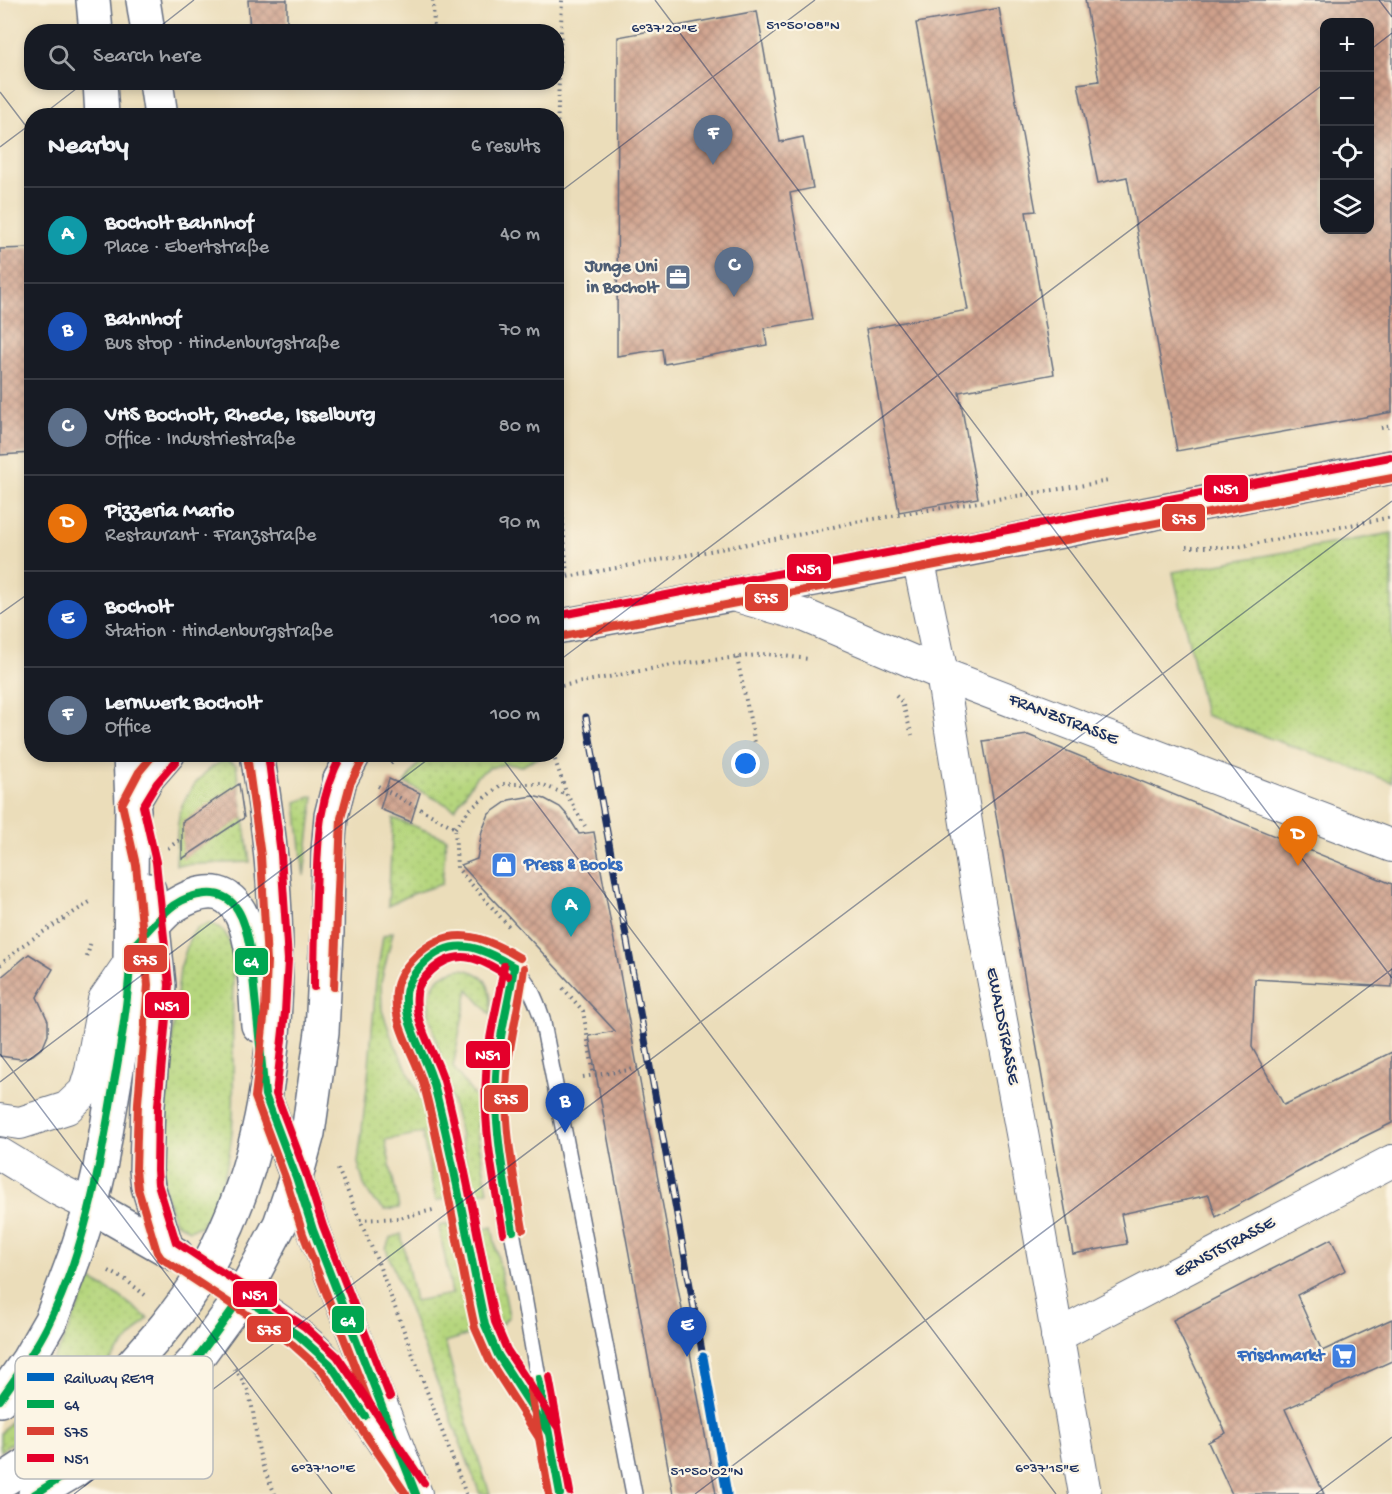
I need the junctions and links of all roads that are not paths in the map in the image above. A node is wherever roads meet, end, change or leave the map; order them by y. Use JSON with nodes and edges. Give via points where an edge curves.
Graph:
{"nodes":[{"id":1,"x":93,"y":0,"type":"edge"},
{"id":2,"x":143,"y":0,"type":"edge"},
{"id":3,"x":95,"y":24,"type":"edge"},
{"id":4,"x":147,"y":24,"type":"edge"},
{"id":5,"x":100,"y":90,"type":"edge"},
{"id":6,"x":157,"y":90,"type":"edge"},
{"id":7,"x":102,"y":108,"type":"edge"},
{"id":8,"x":160,"y":108,"type":"edge"},
{"id":9,"x":1392,"y":467,"type":"edge"},
{"id":10,"x":918,"y":558,"type":"junction"},
{"id":11,"x":733,"y":596,"type":"junction"},
{"id":12,"x":564,"y":626,"type":"edge"},
{"id":13,"x":942,"y":674,"type":"junction"},
{"id":14,"x":130,"y":762,"type":"edge"},
{"id":15,"x":161,"y":762,"type":"edge"},
{"id":16,"x":258,"y":762,"type":"edge"},
{"id":17,"x":347,"y":767,"type":"edge"},
{"id":18,"x":132,"y":804,"type":"junction"},
{"id":19,"x":1392,"y":846,"type":"edge"},
{"id":20,"x":138,"y":946,"type":"junction"},
{"id":21,"x":514,"y":968,"type":"junction"},
{"id":22,"x":265,"y":1095,"type":"junction"},
{"id":23,"x":0,"y":1120,"type":"edge"},
{"id":24,"x":0,"y":1154,"type":"edge"},
{"id":25,"x":1392,"y":1161,"type":"edge"},
{"id":26,"x":296,"y":1177,"type":"junction"},
{"id":27,"x":91,"y":1206,"type":"junction"},
{"id":28,"x":167,"y":1249,"type":"junction"},
{"id":29,"x":204,"y":1272,"type":"junction"},
{"id":30,"x":242,"y":1296,"type":"junction"},
{"id":31,"x":1057,"y":1336,"type":"junction"},
{"id":32,"x":30,"y":1356,"type":"edge"},
{"id":33,"x":140,"y":1356,"type":"edge"},
{"id":34,"x":198,"y":1356,"type":"edge"},
{"id":35,"x":15,"y":1379,"type":"edge"},
{"id":36,"x":0,"y":1400,"type":"edge"},
{"id":37,"x":548,"y":1432,"type":"junction"},
{"id":38,"x":15,"y":1472,"type":"edge"},
{"id":39,"x":60,"y":1479,"type":"edge"},
{"id":40,"x":0,"y":1482,"type":"edge"},
{"id":41,"x":416,"y":1491,"type":"edge"},
{"id":42,"x":36,"y":1494,"type":"edge"},
{"id":43,"x":560,"y":1494,"type":"edge"},
{"id":44,"x":634,"y":1494,"type":"edge"},
{"id":45,"x":1085,"y":1494,"type":"edge"}],
"edges":[{"from":1,"to":3,"type":"main road"},
{"from":2,"to":4,"type":"main road"},
{"from":5,"to":7,"type":"main road"},
{"from":6,"to":8,"type":"main road"},
{"from":9,"to":10,"type":"main road"},
{"from":10,"to":11,"type":"main road"},
{"from":10,"to":13,"type":"street","name":"EWALDSTRASSE"},
{"from":11,"to":12,"type":"main road"},
{"from":11,"to":13,"type":"street","name":"FRANZSTRASSE","via":[[806,616]]},
{"from":13,"to":19,"type":"street","name":"FRANZSTRASSE"},
{"from":13,"to":31,"type":"street","name":"EWALDSTRASSE"},
{"from":14,"to":18,"type":"main road"},
{"from":15,"to":18,"type":"main road"},
{"from":16,"to":22,"type":"main road","via":[[271,855],[278,961]]},
{"from":17,"to":26,"type":"main road","via":[[331,816],[322,1032],[308,1133]]},
{"from":18,"to":20,"type":"main road"},
{"from":20,"to":22,"type":"main road","via":[[174,906],[196,895],[219,893],[231,899],[247,928]]},
{"from":20,"to":23,"type":"street","via":[[104,1000],[84,1091],[67,1108],[20,1123]]},
{"from":20,"to":27,"type":"main road"},
{"from":20,"to":28,"type":"main road","via":[[159,985],[146,1170]]},
{"from":21,"to":37,"type":"lane","via":[[495,1089],[499,1147]]},
{"from":21,"to":37,"type":"lane","via":[[478,947],[462,945],[442,951],[426,960],[412,976],[406,1004],[414,1038],[433,1081],[485,1325],[498,1355]]},
{"from":21,"to":44,"type":"lane","via":[[536,1001],[548,1042]]},
{"from":22,"to":26,"type":"street"},
{"from":22,"to":29,"type":"main road","via":[[252,1160],[236,1206]]},
{"from":24,"to":27,"type":"street"},
{"from":25,"to":31,"type":"street","name":"ERNSTSTRASSE"},
{"from":26,"to":30,"type":"main road","via":[[280,1224]]},
{"from":26,"to":41,"type":"street","via":[[313,1230]]},
{"from":27,"to":28,"type":"main road"},
{"from":27,"to":32,"type":"main road","via":[[51,1320]]},
{"from":28,"to":29,"type":"main road"},
{"from":29,"to":30,"type":"street"},
{"from":29,"to":33,"type":"main road"},
{"from":30,"to":34,"type":"main road"},
{"from":30,"to":41,"type":"street","via":[[299,1336],[330,1364]]},
{"from":31,"to":45,"type":"street","name":"EWALDSTRASSE"},
{"from":35,"to":36,"type":"main road"},
{"from":37,"to":43,"type":"lane"},
{"from":38,"to":40,"type":"main road"},
{"from":39,"to":42,"type":"main road"}]}
